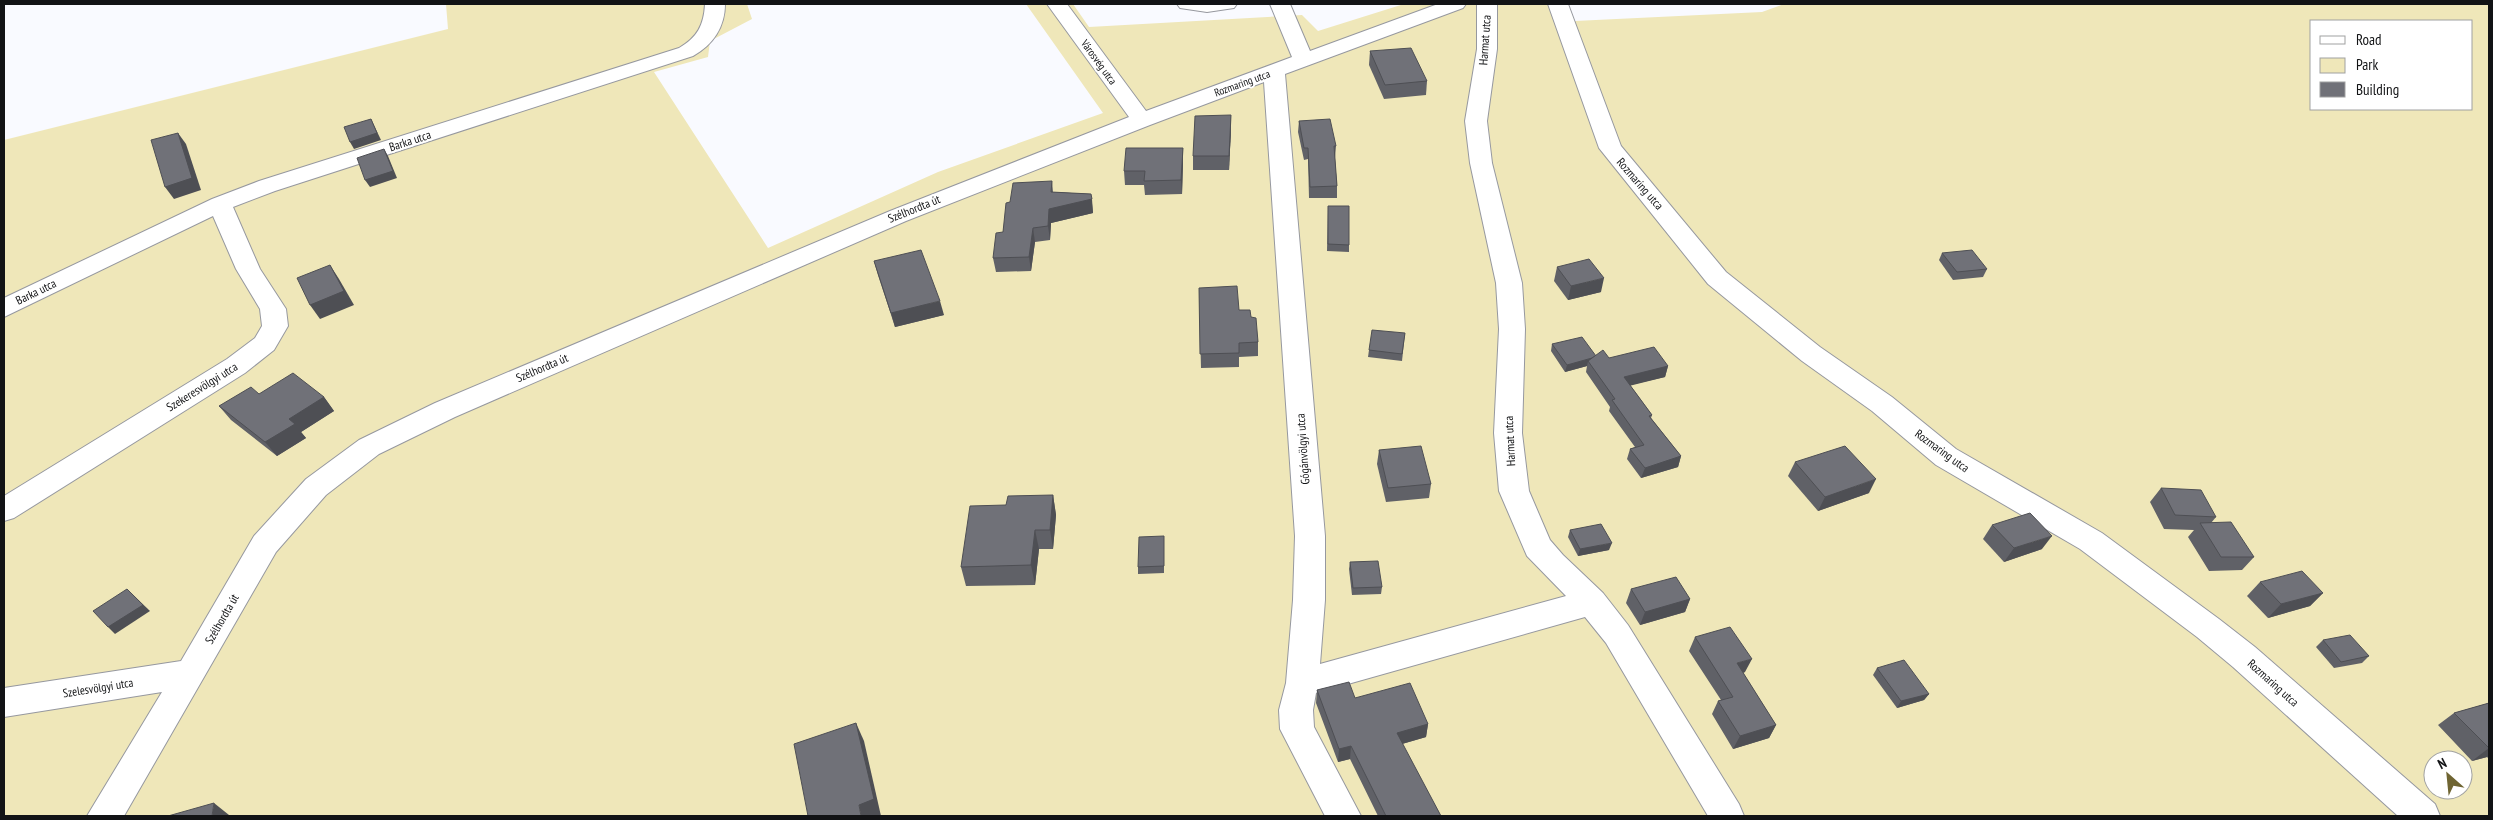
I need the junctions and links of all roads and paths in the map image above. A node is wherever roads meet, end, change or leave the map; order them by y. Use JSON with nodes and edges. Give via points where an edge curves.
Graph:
{"nodes":[{"id":1,"x":715,"y":4,"type":"edge"},
{"id":2,"x":1056,"y":4,"type":"edge"},
{"id":3,"x":1187,"y":4,"type":"edge"},
{"id":4,"x":1227,"y":4,"type":"edge"},
{"id":5,"x":1280,"y":4,"type":"edge"},
{"id":6,"x":1456,"y":4,"type":"edge"},
{"id":7,"x":1487,"y":4,"type":"edge"},
{"id":8,"x":1558,"y":4,"type":"edge"},
{"id":9,"x":1304,"y":60,"type":"junction"},
{"id":10,"x":1274,"y":71,"type":"junction"},
{"id":11,"x":1142,"y":120,"type":"junction"},
{"id":12,"x":220,"y":204,"type":"junction"},
{"id":13,"x":4,"y":308,"type":"edge"},
{"id":14,"x":4,"y":510,"type":"edge"},
{"id":15,"x":1592,"y":602,"type":"junction"},
{"id":16,"x":191,"y":673,"type":"junction"},
{"id":17,"x":1302,"y":683,"type":"junction"},
{"id":18,"x":4,"y":703,"type":"edge"},
{"id":19,"x":105,"y":816,"type":"edge"},
{"id":20,"x":1342,"y":816,"type":"edge"},
{"id":21,"x":1727,"y":816,"type":"edge"},
{"id":22,"x":2423,"y":816,"type":"edge"}],
"edges":[{"from":1,"to":12,"type":"street","name":"Barka utca","via":[[716,12],[700,46],[686,52],[267,186]]},
{"from":2,"to":11,"type":"street","name":"Városvég utca"},
{"from":3,"to":4,"type":"street"},
{"from":5,"to":9,"type":"street"},
{"from":6,"to":9,"type":"street","name":"Rozmaring utca"},
{"from":7,"to":15,"type":"street","name":"Harmat utca","via":[[1487,48],[1476,121],[1481,163],[1509,283],[1512,329],[1508,433],[1514,491],[1538,547]]},
{"from":8,"to":22,"type":"street","name":"Rozmaring utca","via":[[1610,148],[1717,278],[1946,457],[2091,541],[2208,628]]},
{"from":9,"to":10,"type":"street","name":"Rozmaring utca"},
{"from":10,"to":11,"type":"street","name":"Rozmaring utca"},
{"from":10,"to":17,"type":"street","name":"Gógánvölgyi utca","via":[[1310,536]]},
{"from":11,"to":16,"type":"street","name":"Szélhordta út","via":[[898,216],[446,410],[368,447],[316,487],[265,544]]},
{"from":12,"to":13,"type":"street","name":"Barka utca"},
{"from":12,"to":14,"type":"street","name":"Szekeresvölgyi utca","via":[[248,269],[273,310],[275,326],[265,344],[236,366]]},
{"from":15,"to":17,"type":"street"},
{"from":15,"to":21,"type":"street","name":"Harmat utca","via":[[1617,634]]},
{"from":16,"to":18,"type":"street","name":"Szelesvölgyi utca"},
{"from":16,"to":19,"type":"street","name":"Szélhordta út"},
{"from":17,"to":20,"type":"street","name":"Gógánvölgyi utca","via":[[1296,710],[1297,729]]}]}
